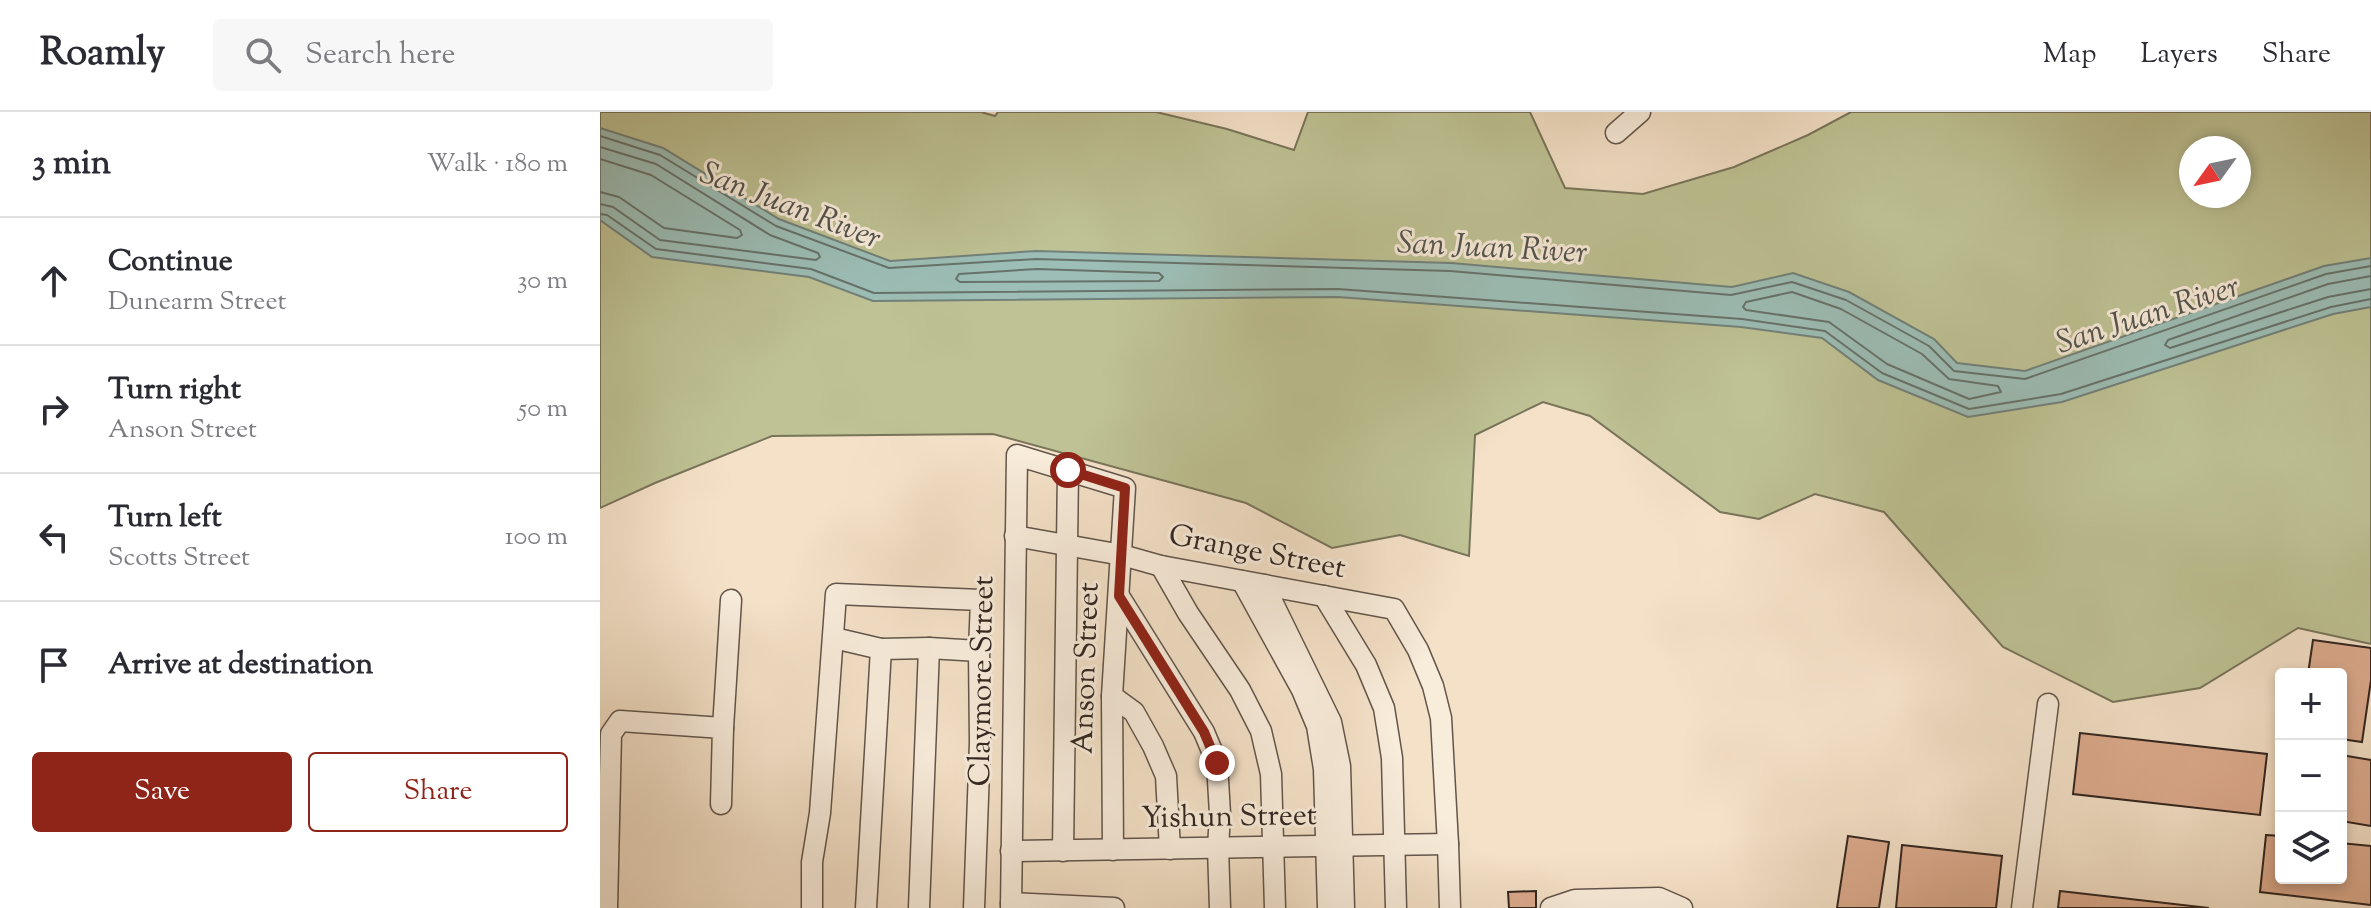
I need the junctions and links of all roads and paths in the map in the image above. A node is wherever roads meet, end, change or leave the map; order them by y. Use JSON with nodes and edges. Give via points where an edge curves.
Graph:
{"nodes":[{"id":1,"x":1640,"y":112,"type":"edge"},
{"id":2,"x":1616,"y":133,"type":"dead end"},
{"id":3,"x":1068,"y":470,"type":"junction"},
{"id":4,"x":1015,"y":536,"type":"junction"},
{"id":5,"x":1067,"y":545,"type":"junction"},
{"id":6,"x":1122,"y":555,"type":"junction"},
{"id":7,"x":1161,"y":566,"type":"junction"},
{"id":8,"x":1242,"y":581,"type":"junction"},
{"id":9,"x":1264,"y":585,"type":"junction"},
{"id":10,"x":1119,"y":596,"type":"junction"},
{"id":11,"x":1324,"y":596,"type":"junction"},
{"id":12,"x":731,"y":600,"type":"dead end"},
{"id":13,"x":834,"y":638,"type":"junction"},
{"id":14,"x":929,"y":648,"type":"junction"},
{"id":15,"x":881,"y":649,"type":"junction"},
{"id":16,"x":979,"y":651,"type":"junction"},
{"id":17,"x":1112,"y":696,"type":"junction"},
{"id":18,"x":2048,"y":704,"type":"dead end"},
{"id":19,"x":723,"y":728,"type":"junction"},
{"id":20,"x":721,"y":804,"type":"dead end"},
{"id":21,"x":1448,"y":844,"type":"junction"},
{"id":22,"x":1395,"y":846,"type":"junction"},
{"id":23,"x":1334,"y":847,"type":"junction"},
{"id":24,"x":1218,"y":848,"type":"junction"},
{"id":25,"x":1273,"y":848,"type":"junction"},
{"id":26,"x":1170,"y":849,"type":"junction"},
{"id":27,"x":1113,"y":850,"type":"junction"},
{"id":28,"x":1011,"y":851,"type":"junction"},
{"id":29,"x":1063,"y":851,"type":"junction"},
{"id":30,"x":1011,"y":905,"type":"edge"},
{"id":31,"x":607,"y":908,"type":"edge"},
{"id":32,"x":812,"y":908,"type":"edge"},
{"id":33,"x":866,"y":908,"type":"edge"},
{"id":34,"x":919,"y":908,"type":"edge"},
{"id":35,"x":974,"y":908,"type":"edge"},
{"id":36,"x":1114,"y":908,"type":"edge"},
{"id":37,"x":1220,"y":908,"type":"edge"},
{"id":38,"x":1275,"y":908,"type":"edge"},
{"id":39,"x":1328,"y":908,"type":"edge"},
{"id":40,"x":1344,"y":908,"type":"edge"},
{"id":41,"x":1396,"y":908,"type":"edge"},
{"id":42,"x":1450,"y":908,"type":"edge"},
{"id":43,"x":1551,"y":908,"type":"edge"},
{"id":44,"x":1682,"y":908,"type":"edge"},
{"id":45,"x":2022,"y":908,"type":"edge"}],
"edges":[{"from":1,"to":2,"type":"street"},
{"from":3,"to":4,"type":"street","name":"Claymore Street","via":[[1017,455]]},
{"from":3,"to":5,"type":"street"},
{"from":3,"to":6,"type":"street","name":"Anson Street","via":[[1125,488]]},
{"from":4,"to":5,"type":"street","name":"Grange Street"},
{"from":4,"to":28,"type":"street","name":"Claymore Street"},
{"from":5,"to":6,"type":"street","name":"Grange Street"},
{"from":5,"to":29,"type":"street"},
{"from":6,"to":7,"type":"street","name":"Grange Street"},
{"from":6,"to":10,"type":"street","name":"Anson Street"},
{"from":7,"to":8,"type":"street","name":"Grange Street"},
{"from":7,"to":25,"type":"street","via":[[1261,731],[1271,774]]},
{"from":8,"to":9,"type":"street","name":"Grange Street"},
{"from":8,"to":23,"type":"street","via":[[1317,726]]},
{"from":9,"to":11,"type":"street","name":"Grange Street"},
{"from":9,"to":23,"type":"street","via":[[1331,722],[1340,766]]},
{"from":10,"to":17,"type":"street","name":"Anson Street"},
{"from":10,"to":24,"type":"street","via":[[1204,732],[1217,763]]},
{"from":11,"to":21,"type":"street","name":"Grange Street","via":[[1394,609],[1418,650],[1441,718]]},
{"from":11,"to":22,"type":"street","via":[[1366,665],[1384,708],[1392,758]]},
{"from":12,"to":19,"type":"street"},
{"from":13,"to":15,"type":"street"},
{"from":13,"to":16,"type":"street","via":[[836,594],[981,600]]},
{"from":13,"to":32,"type":"street"},
{"from":14,"to":15,"type":"street"},
{"from":14,"to":16,"type":"street"},
{"from":14,"to":34,"type":"street"},
{"from":15,"to":33,"type":"street"},
{"from":16,"to":35,"type":"street"},
{"from":17,"to":26,"type":"street","via":[[1134,712],[1166,776]]},
{"from":17,"to":27,"type":"street","name":"Anson Street"},
{"from":18,"to":45,"type":"street"},
{"from":19,"to":20,"type":"street"},
{"from":19,"to":31,"type":"street","via":[[620,721],[611,734]]},
{"from":21,"to":22,"type":"street","name":"Yishun Street"},
{"from":21,"to":42,"type":"street"},
{"from":22,"to":23,"type":"street","name":"Yishun Street"},
{"from":22,"to":41,"type":"street"},
{"from":23,"to":25,"type":"street","name":"Yishun Street"},
{"from":23,"to":39,"type":"street"},
{"from":23,"to":40,"type":"street"},
{"from":24,"to":25,"type":"street","name":"Yishun Street"},
{"from":24,"to":26,"type":"street","name":"Yishun Street"},
{"from":24,"to":37,"type":"street"},
{"from":25,"to":38,"type":"street"},
{"from":26,"to":27,"type":"street","name":"Yishun Street"},
{"from":27,"to":29,"type":"street","name":"Yishun Street"},
{"from":28,"to":29,"type":"street","name":"Yishun Street"},
{"from":28,"to":30,"type":"street","name":"Claymore Street"},
{"from":30,"to":36,"type":"street"},
{"from":43,"to":44,"type":"street","via":[[1575,900],[1659,898]]}]}
